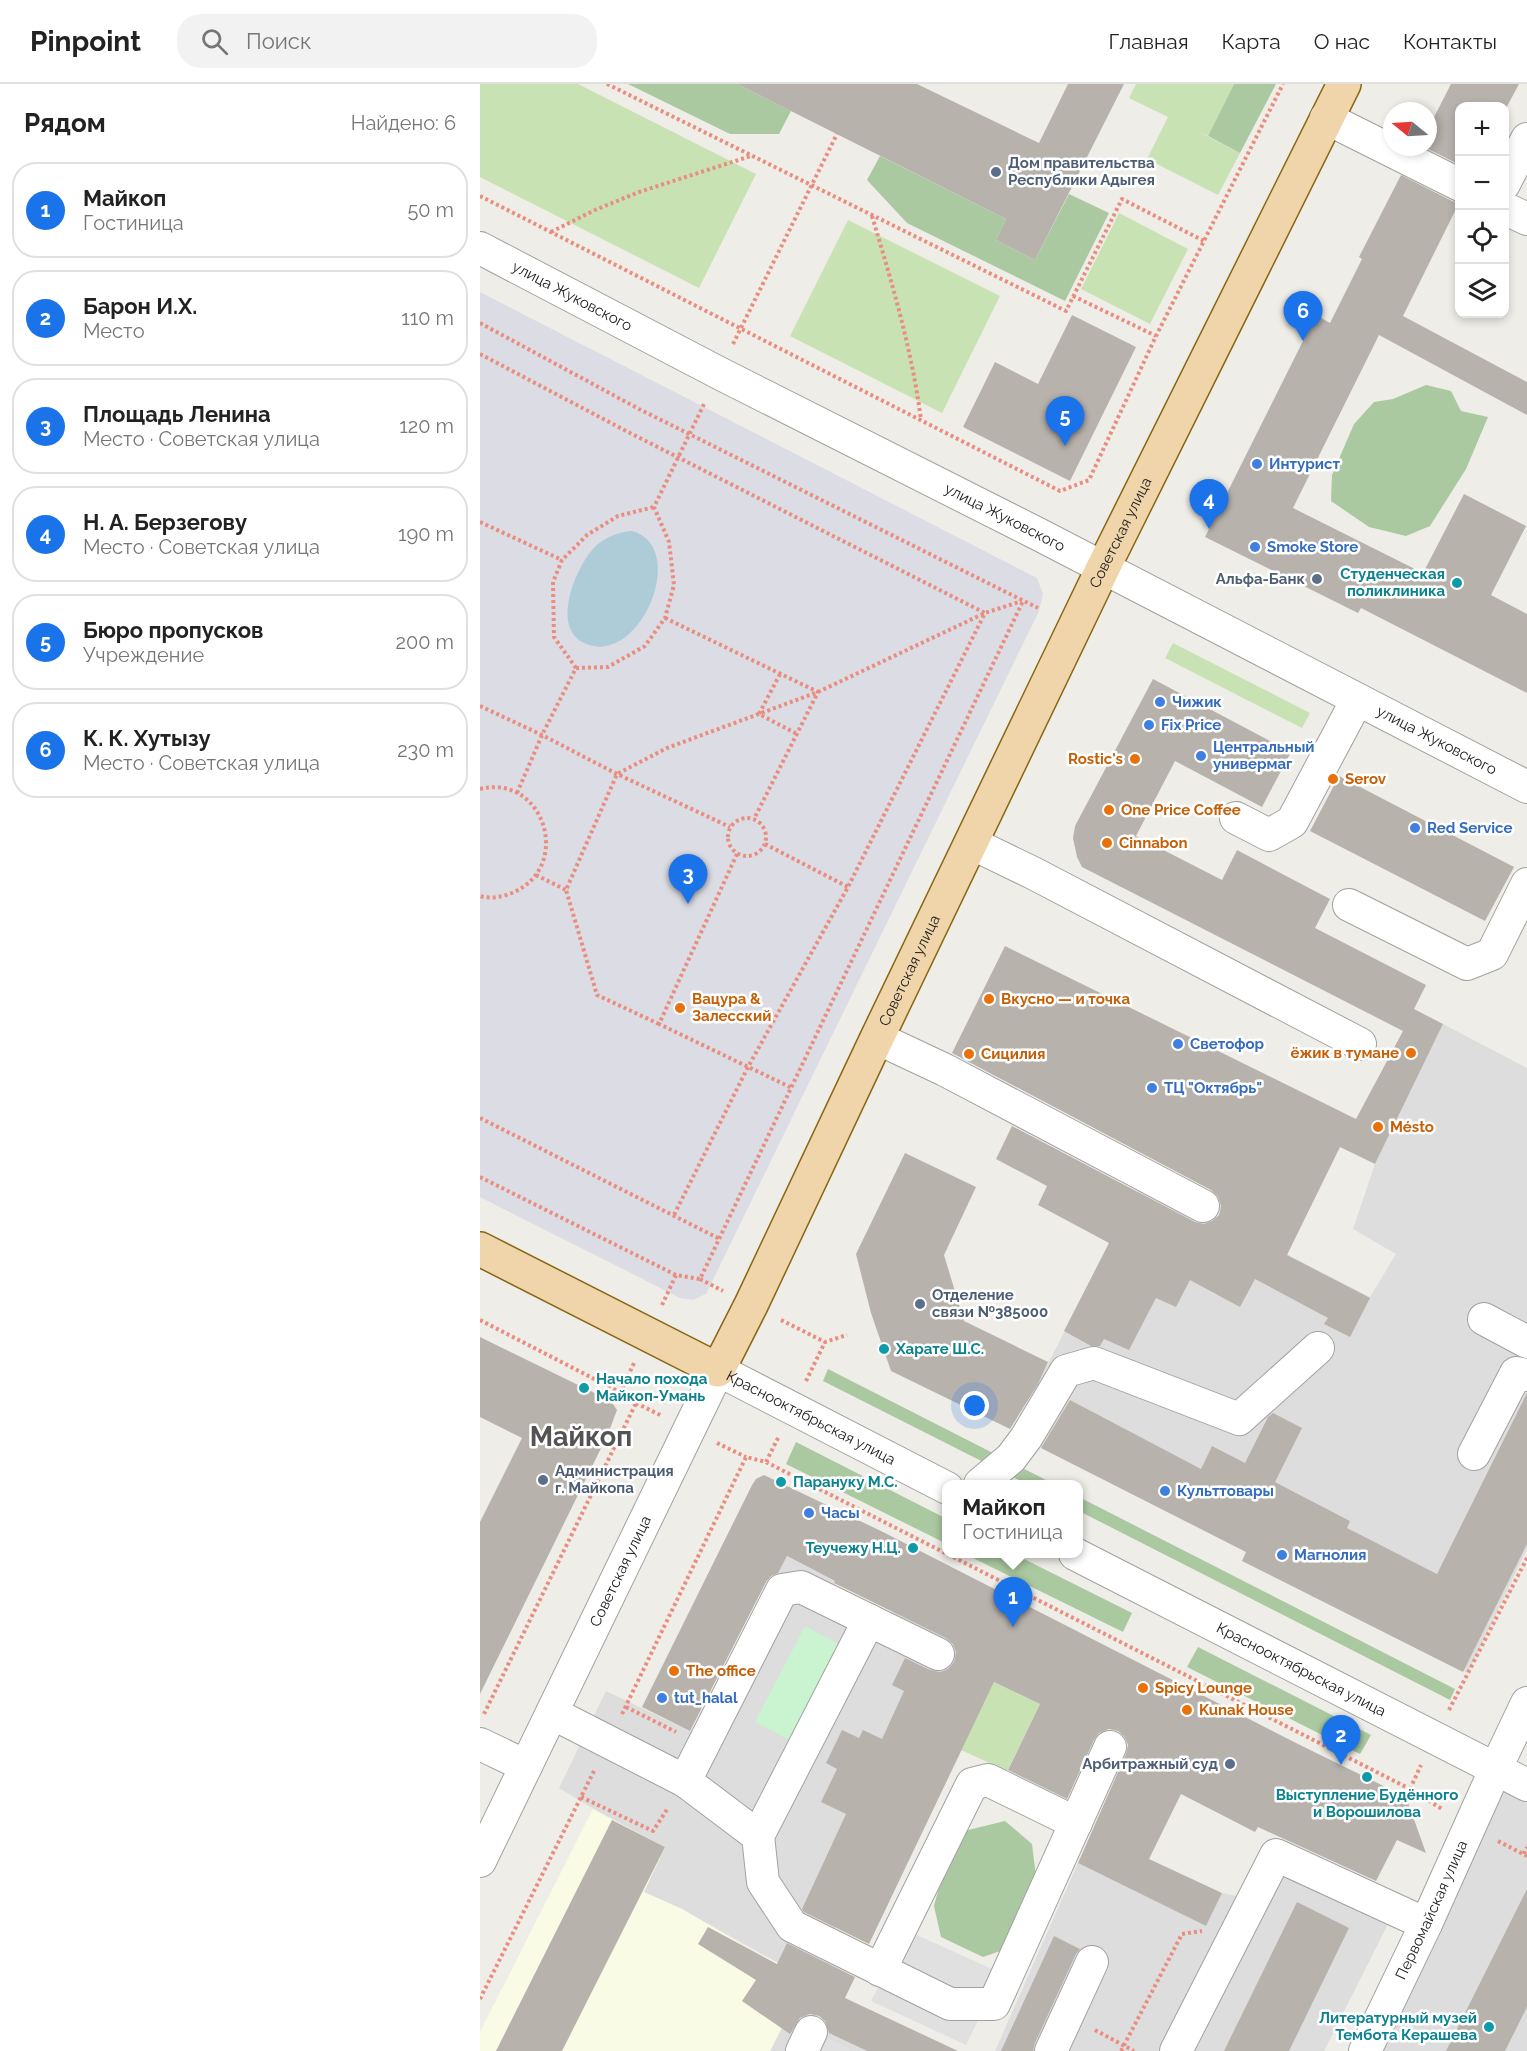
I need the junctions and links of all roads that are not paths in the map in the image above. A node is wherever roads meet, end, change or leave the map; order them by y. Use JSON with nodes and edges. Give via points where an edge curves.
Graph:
{"nodes":[{"id":1,"x":1344,"y":84,"type":"edge"},
{"id":2,"x":1326,"y":118,"type":"junction"},
{"id":3,"x":1527,"y":139,"type":"edge"},
{"id":4,"x":1509,"y":174,"type":"edge"},
{"id":5,"x":1455,"y":182,"type":"edge"},
{"id":6,"x":1508,"y":210,"type":"edge"},
{"id":7,"x":1527,"y":219,"type":"edge"},
{"id":8,"x":480,"y":248,"type":"edge"},
{"id":9,"x":1103,"y":568,"type":"junction"},
{"id":10,"x":1357,"y":700,"type":"junction"},
{"id":11,"x":1527,"y":788,"type":"edge"},
{"id":12,"x":1236,"y":818,"type":"dead end"},
{"id":13,"x":970,"y":843,"type":"junction"},
{"id":14,"x":1527,"y":884,"type":"edge"},
{"id":15,"x":1349,"y":905,"type":"dead end"},
{"id":16,"x":877,"y":1038,"type":"junction"},
{"id":17,"x":1360,"y":1044,"type":"dead end"},
{"id":18,"x":1203,"y":1206,"type":"dead end"},
{"id":19,"x":480,"y":1249,"type":"edge"},
{"id":20,"x":1484,"y":1319,"type":"dead end"},
{"id":21,"x":1527,"y":1342,"type":"edge"},
{"id":22,"x":1318,"y":1348,"type":"dead end"},
{"id":23,"x":718,"y":1370,"type":"junction"},
{"id":24,"x":1527,"y":1375,"type":"edge"},
{"id":25,"x":1474,"y":1454,"type":"dead end"},
{"id":26,"x":986,"y":1480,"type":"edge"},
{"id":27,"x":942,"y":1485,"type":"edge"},
{"id":28,"x":1083,"y":1558,"type":"edge"},
{"id":29,"x":869,"y":1620,"type":"junction"},
{"id":30,"x":938,"y":1654,"type":"dead end"},
{"id":31,"x":1527,"y":1703,"type":"edge"},
{"id":32,"x":552,"y":1713,"type":"junction"},
{"id":33,"x":480,"y":1744,"type":"edge"},
{"id":34,"x":1110,"y":1747,"type":"dead end"},
{"id":35,"x":526,"y":1766,"type":"junction"},
{"id":36,"x":1496,"y":1768,"type":"junction"},
{"id":37,"x":685,"y":1781,"type":"junction"},
{"id":38,"x":1527,"y":1785,"type":"edge"},
{"id":39,"x":1076,"y":1823,"type":"junction"},
{"id":40,"x":758,"y":1836,"type":"junction"},
{"id":41,"x":480,"y":1861,"type":"edge"},
{"id":42,"x":1426,"y":1924,"type":"junction"},
{"id":43,"x":1092,"y":1962,"type":"dead end"},
{"id":44,"x":880,"y":1970,"type":"junction"},
{"id":45,"x":1367,"y":2050,"type":"edge"},
{"id":46,"x":1051,"y":2051,"type":"edge"},
{"id":47,"x":1176,"y":2051,"type":"edge"}],
"edges":[{"from":1,"to":2,"type":"main road","name":"Советская улица"},
{"from":2,"to":5,"type":"street"},
{"from":2,"to":9,"type":"main road","name":"Советская улица"},
{"from":3,"to":4,"type":"street"},
{"from":6,"to":7,"type":"street"},
{"from":8,"to":9,"type":"street","name":"улица Жуковского"},
{"from":9,"to":10,"type":"street","name":"улица Жуковского"},
{"from":9,"to":13,"type":"main road","name":"Советская улица"},
{"from":10,"to":11,"type":"street","name":"улица Жуковского"},
{"from":10,"to":12,"type":"street","via":[[1292,822],[1269,835]]},
{"from":13,"to":16,"type":"main road","name":"Советская улица"},
{"from":13,"to":17,"type":"street"},
{"from":14,"to":15,"type":"street","via":[[1492,954],[1467,964]]},
{"from":16,"to":18,"type":"street"},
{"from":16,"to":23,"type":"main road","name":"Советская улица"},
{"from":19,"to":23,"type":"main road","name":"Краснооктябрьская улица"},
{"from":20,"to":21,"type":"street"},
{"from":22,"to":26,"type":"street","via":[[1239,1419],[1094,1364],[1066,1371],[1026,1438],[1011,1458]]},
{"from":23,"to":27,"type":"street","name":"Краснооктябрьская улица"},
{"from":23,"to":32,"type":"street","name":"Советская улица"},
{"from":24,"to":25,"type":"street","via":[[1516,1373]]},
{"from":28,"to":36,"type":"street","name":"Краснооктябрьская улица"},
{"from":29,"to":30,"type":"street"},
{"from":29,"to":37,"type":"street","via":[[801,1587],[782,1590]]},
{"from":29,"to":40,"type":"street"},
{"from":31,"to":36,"type":"street","name":"Первомайская улица"},
{"from":32,"to":35,"type":"street","name":"Советская улица"},
{"from":32,"to":37,"type":"street"},
{"from":33,"to":35,"type":"street"},
{"from":34,"to":39,"type":"street"},
{"from":35,"to":41,"type":"street","name":"Советская улица"},
{"from":36,"to":38,"type":"street","name":"Краснооктябрьская улица"},
{"from":36,"to":42,"type":"street","name":"Первомайская улица"},
{"from":37,"to":40,"type":"street"},
{"from":39,"to":44,"type":"street","via":[[994,2004],[950,2004]]},
{"from":39,"to":44,"type":"street","via":[[988,1780],[972,1784]]},
{"from":40,"to":44,"type":"street","via":[[764,1882],[792,1926]]},
{"from":42,"to":45,"type":"street","name":"Первомайская улица"},
{"from":42,"to":47,"type":"street","via":[[1268,1852],[1240,1925]]},
{"from":43,"to":46,"type":"street"}]}
